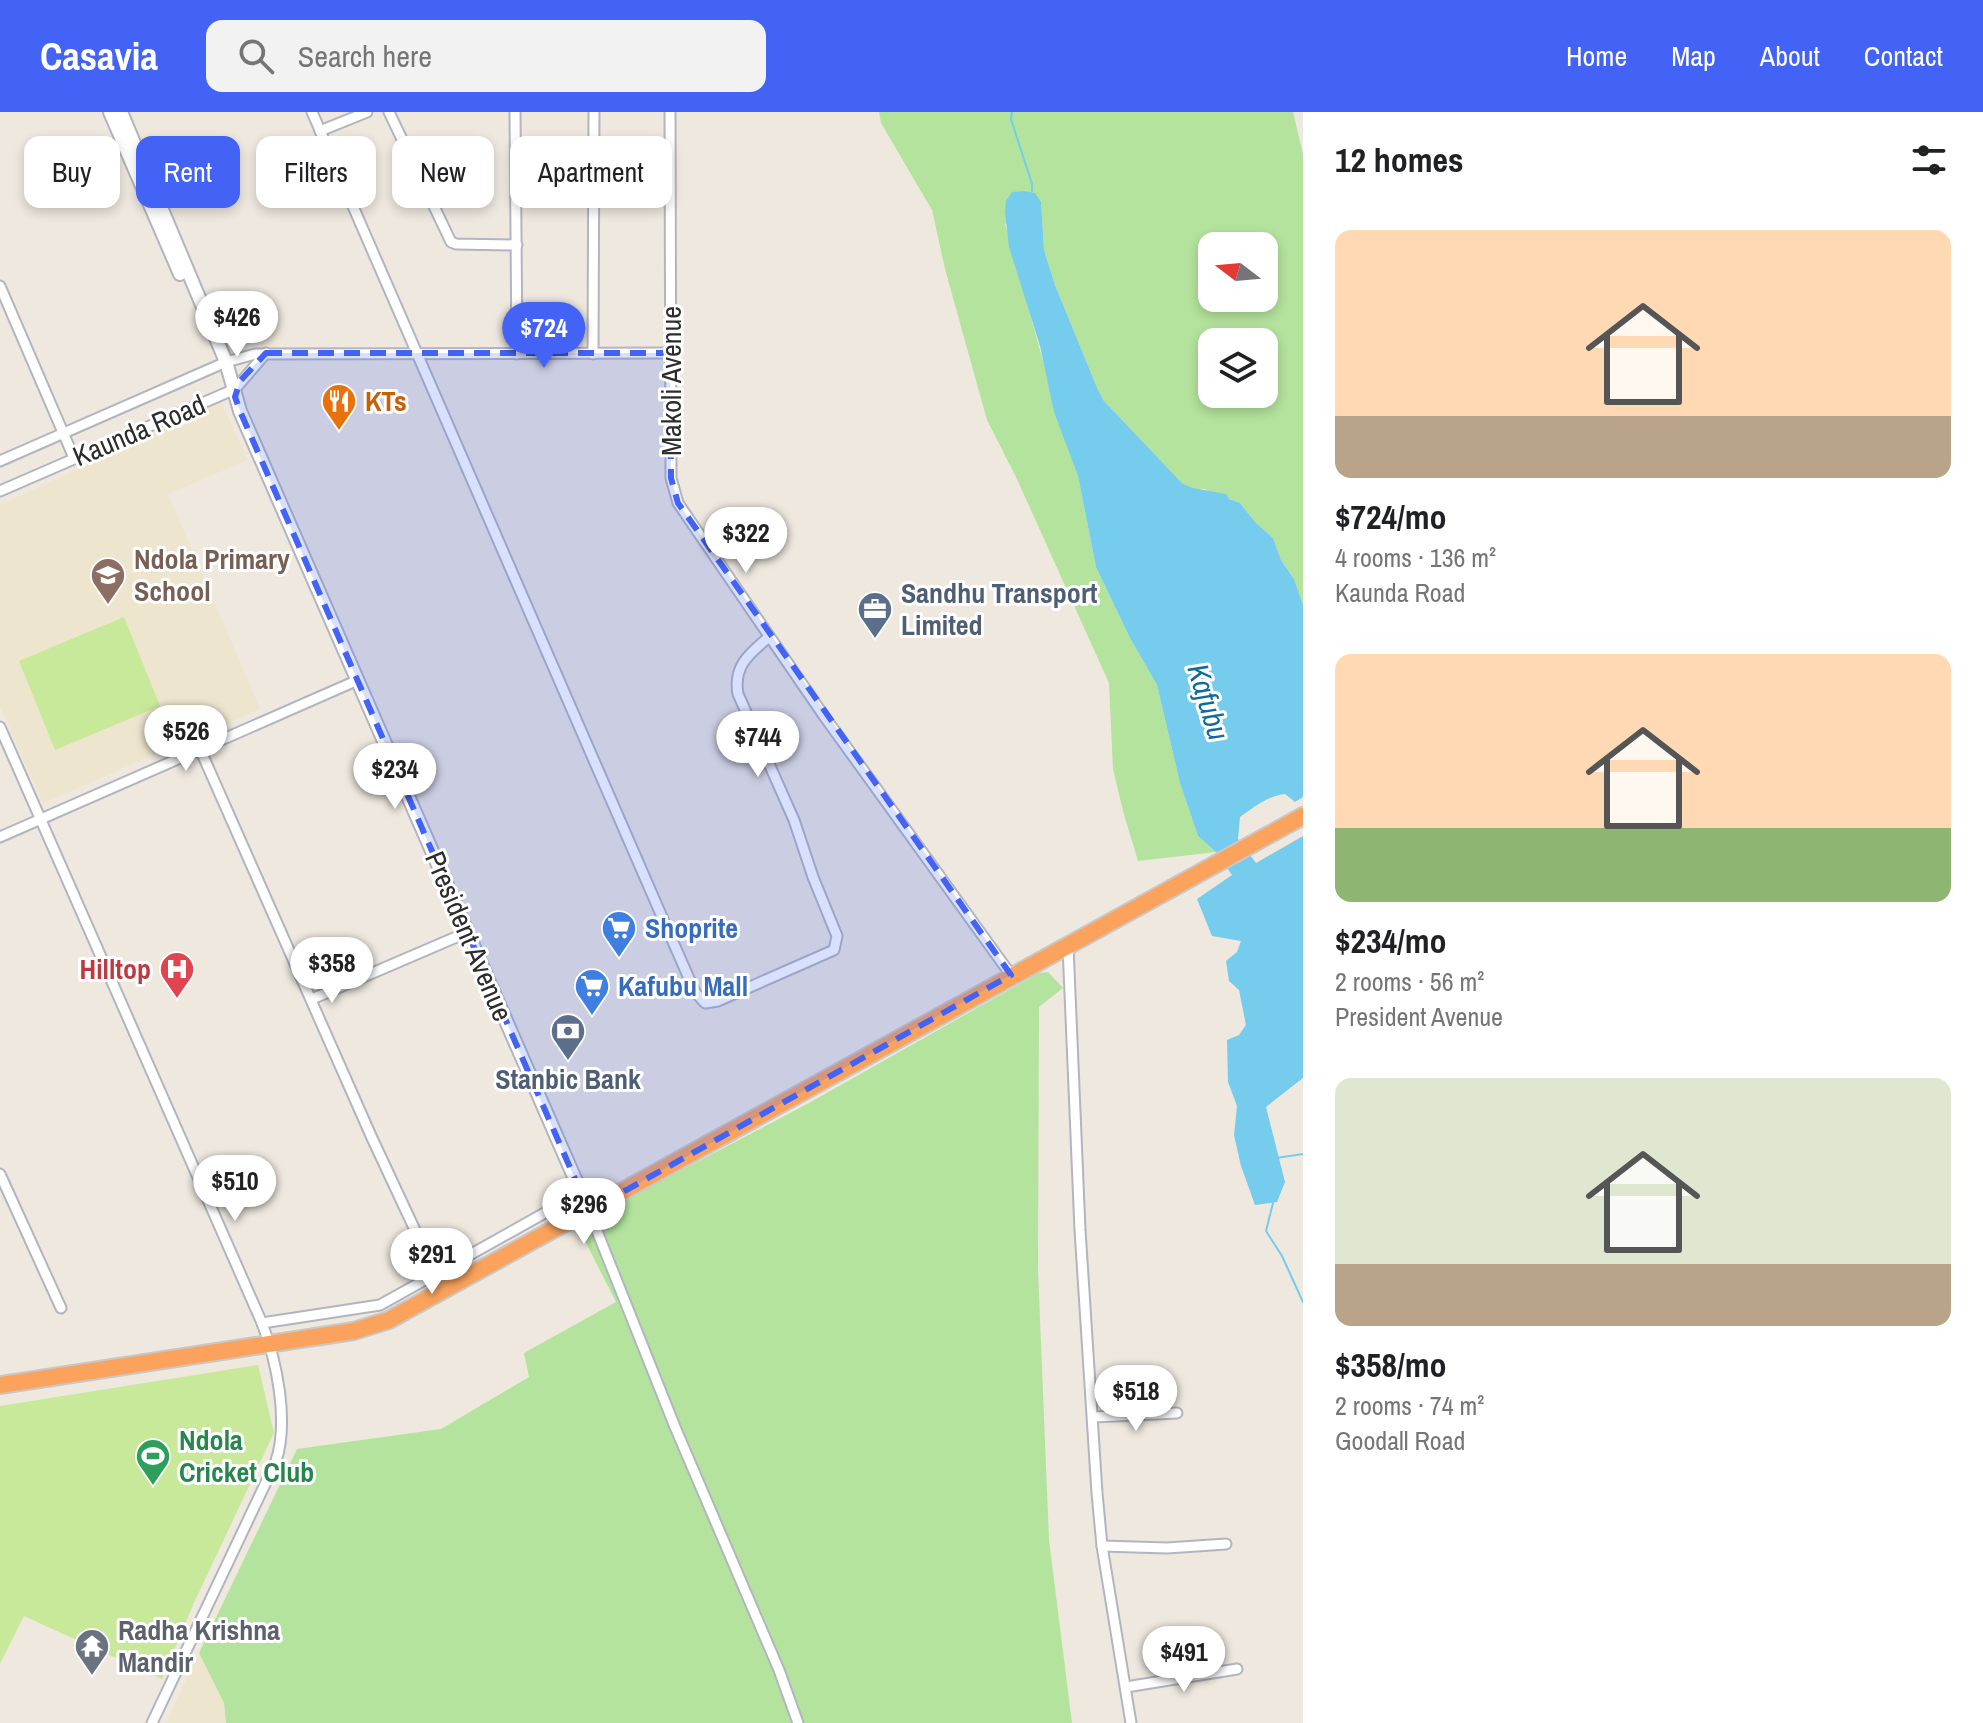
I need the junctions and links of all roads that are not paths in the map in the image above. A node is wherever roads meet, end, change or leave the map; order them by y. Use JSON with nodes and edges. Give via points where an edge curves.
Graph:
{"nodes":[{"id":1,"x":110,"y":112,"type":"edge"},
{"id":2,"x":121,"y":112,"type":"edge"},
{"id":3,"x":312,"y":112,"type":"edge"},
{"id":4,"x":367,"y":112,"type":"edge"},
{"id":5,"x":389,"y":112,"type":"edge"},
{"id":6,"x":515,"y":112,"type":"edge"},
{"id":7,"x":594,"y":112,"type":"edge"},
{"id":8,"x":670,"y":112,"type":"edge"},
{"id":9,"x":320,"y":131,"type":"junction"},
{"id":10,"x":517,"y":245,"type":"junction"},
{"id":11,"x":0,"y":286,"type":"edge"},
{"id":12,"x":266,"y":353,"type":"junction"},
{"id":13,"x":670,"y":353,"type":"junction"},
{"id":14,"x":417,"y":354,"type":"junction"},
{"id":15,"x":517,"y":354,"type":"junction"},
{"id":16,"x":593,"y":354,"type":"junction"},
{"id":17,"x":223,"y":364,"type":"junction"},
{"id":18,"x":233,"y":392,"type":"junction"},
{"id":19,"x":63,"y":433,"type":"junction"},
{"id":20,"x":74,"y":458,"type":"junction"},
{"id":21,"x":0,"y":461,"type":"edge"},
{"id":22,"x":0,"y":491,"type":"edge"},
{"id":23,"x":769,"y":637,"type":"junction"},
{"id":24,"x":358,"y":680,"type":"junction"},
{"id":25,"x":0,"y":727,"type":"edge"},
{"id":26,"x":200,"y":749,"type":"junction"},
{"id":27,"x":1303,"y":816,"type":"edge"},
{"id":28,"x":40,"y":819,"type":"junction"},
{"id":29,"x":0,"y":837,"type":"edge"},
{"id":30,"x":468,"y":932,"type":"junction"},
{"id":31,"x":1068,"y":946,"type":"junction"},
{"id":32,"x":1011,"y":975,"type":"junction"},
{"id":33,"x":312,"y":999,"type":"junction"},
{"id":34,"x":0,"y":1174,"type":"edge"},
{"id":35,"x":586,"y":1205,"type":"junction"},
{"id":36,"x":436,"y":1275,"type":"junction"},
{"id":37,"x":61,"y":1308,"type":"dead end"},
{"id":38,"x":262,"y":1323,"type":"junction"},
{"id":39,"x":269,"y":1343,"type":"junction"},
{"id":40,"x":0,"y":1385,"type":"edge"},
{"id":41,"x":1177,"y":1413,"type":"dead end"},
{"id":42,"x":1094,"y":1417,"type":"junction"},
{"id":43,"x":1226,"y":1544,"type":"dead end"},
{"id":44,"x":1102,"y":1546,"type":"junction"},
{"id":45,"x":1237,"y":1669,"type":"dead end"},
{"id":46,"x":1126,"y":1687,"type":"junction"},
{"id":47,"x":152,"y":1723,"type":"edge"},
{"id":48,"x":798,"y":1723,"type":"edge"},
{"id":49,"x":1131,"y":1723,"type":"edge"}],
"edges":[{"from":1,"to":17,"type":"main road","name":"President Avenue"},
{"from":2,"to":17,"type":"main road","name":"President Avenue"},
{"from":3,"to":9,"type":"street"},
{"from":4,"to":9,"type":"street"},
{"from":5,"to":10,"type":"street","via":[[451,242]]},
{"from":6,"to":10,"type":"street"},
{"from":7,"to":16,"type":"street"},
{"from":8,"to":13,"type":"street","name":"Makoli Avenue"},
{"from":9,"to":14,"type":"street"},
{"from":10,"to":15,"type":"street"},
{"from":11,"to":19,"type":"street"},
{"from":12,"to":14,"type":"street","name":"Kaunda Road"},
{"from":12,"to":17,"type":"street","name":"Kaunda Road"},
{"from":12,"to":18,"type":"street","name":"Kaunda Road"},
{"from":13,"to":16,"type":"street","name":"Kaunda Road"},
{"from":13,"to":23,"type":"street","name":"Makoli Avenue","via":[[675,494]]},
{"from":14,"to":15,"type":"street","name":"Kaunda Road"},
{"from":14,"to":23,"type":"street","via":[[695,992],[705,1003],[834,950],[837,943],[794,820],[738,694],[740,666]]},
{"from":15,"to":16,"type":"street","name":"Kaunda Road"},
{"from":17,"to":18,"type":"main road","name":"President Avenue"},
{"from":17,"to":19,"type":"street","name":"Kaunda Road"},
{"from":18,"to":20,"type":"street","name":"Kaunda Road"},
{"from":18,"to":24,"type":"main road","name":"President Avenue"},
{"from":19,"to":20,"type":"street"},
{"from":19,"to":21,"type":"street","name":"Kaunda Road"},
{"from":20,"to":22,"type":"street","name":"Kaunda Road"},
{"from":23,"to":32,"type":"street","name":"Makoli Avenue"},
{"from":24,"to":26,"type":"street"},
{"from":24,"to":30,"type":"main road","name":"President Avenue"},
{"from":25,"to":28,"type":"street"},
{"from":26,"to":28,"type":"street"},
{"from":26,"to":33,"type":"street"},
{"from":27,"to":31,"type":"highway"},
{"from":28,"to":29,"type":"street"},
{"from":28,"to":38,"type":"street"},
{"from":30,"to":33,"type":"street"},
{"from":30,"to":35,"type":"main road","name":"President Avenue"},
{"from":31,"to":32,"type":"highway"},
{"from":31,"to":42,"type":"street"},
{"from":32,"to":35,"type":"highway"},
{"from":33,"to":36,"type":"street"},
{"from":34,"to":37,"type":"street"},
{"from":35,"to":36,"type":"street","via":[[566,1202]]},
{"from":35,"to":39,"type":"highway","via":[[389,1320],[354,1331]]},
{"from":35,"to":48,"type":"street"},
{"from":36,"to":38,"type":"street","via":[[380,1305]]},
{"from":38,"to":39,"type":"street"},
{"from":39,"to":40,"type":"highway"},
{"from":39,"to":47,"type":"street","via":[[283,1427],[281,1447]]},
{"from":41,"to":42,"type":"street"},
{"from":42,"to":44,"type":"street"},
{"from":43,"to":44,"type":"street"},
{"from":44,"to":46,"type":"street"},
{"from":45,"to":46,"type":"street"},
{"from":46,"to":49,"type":"street"}]}
